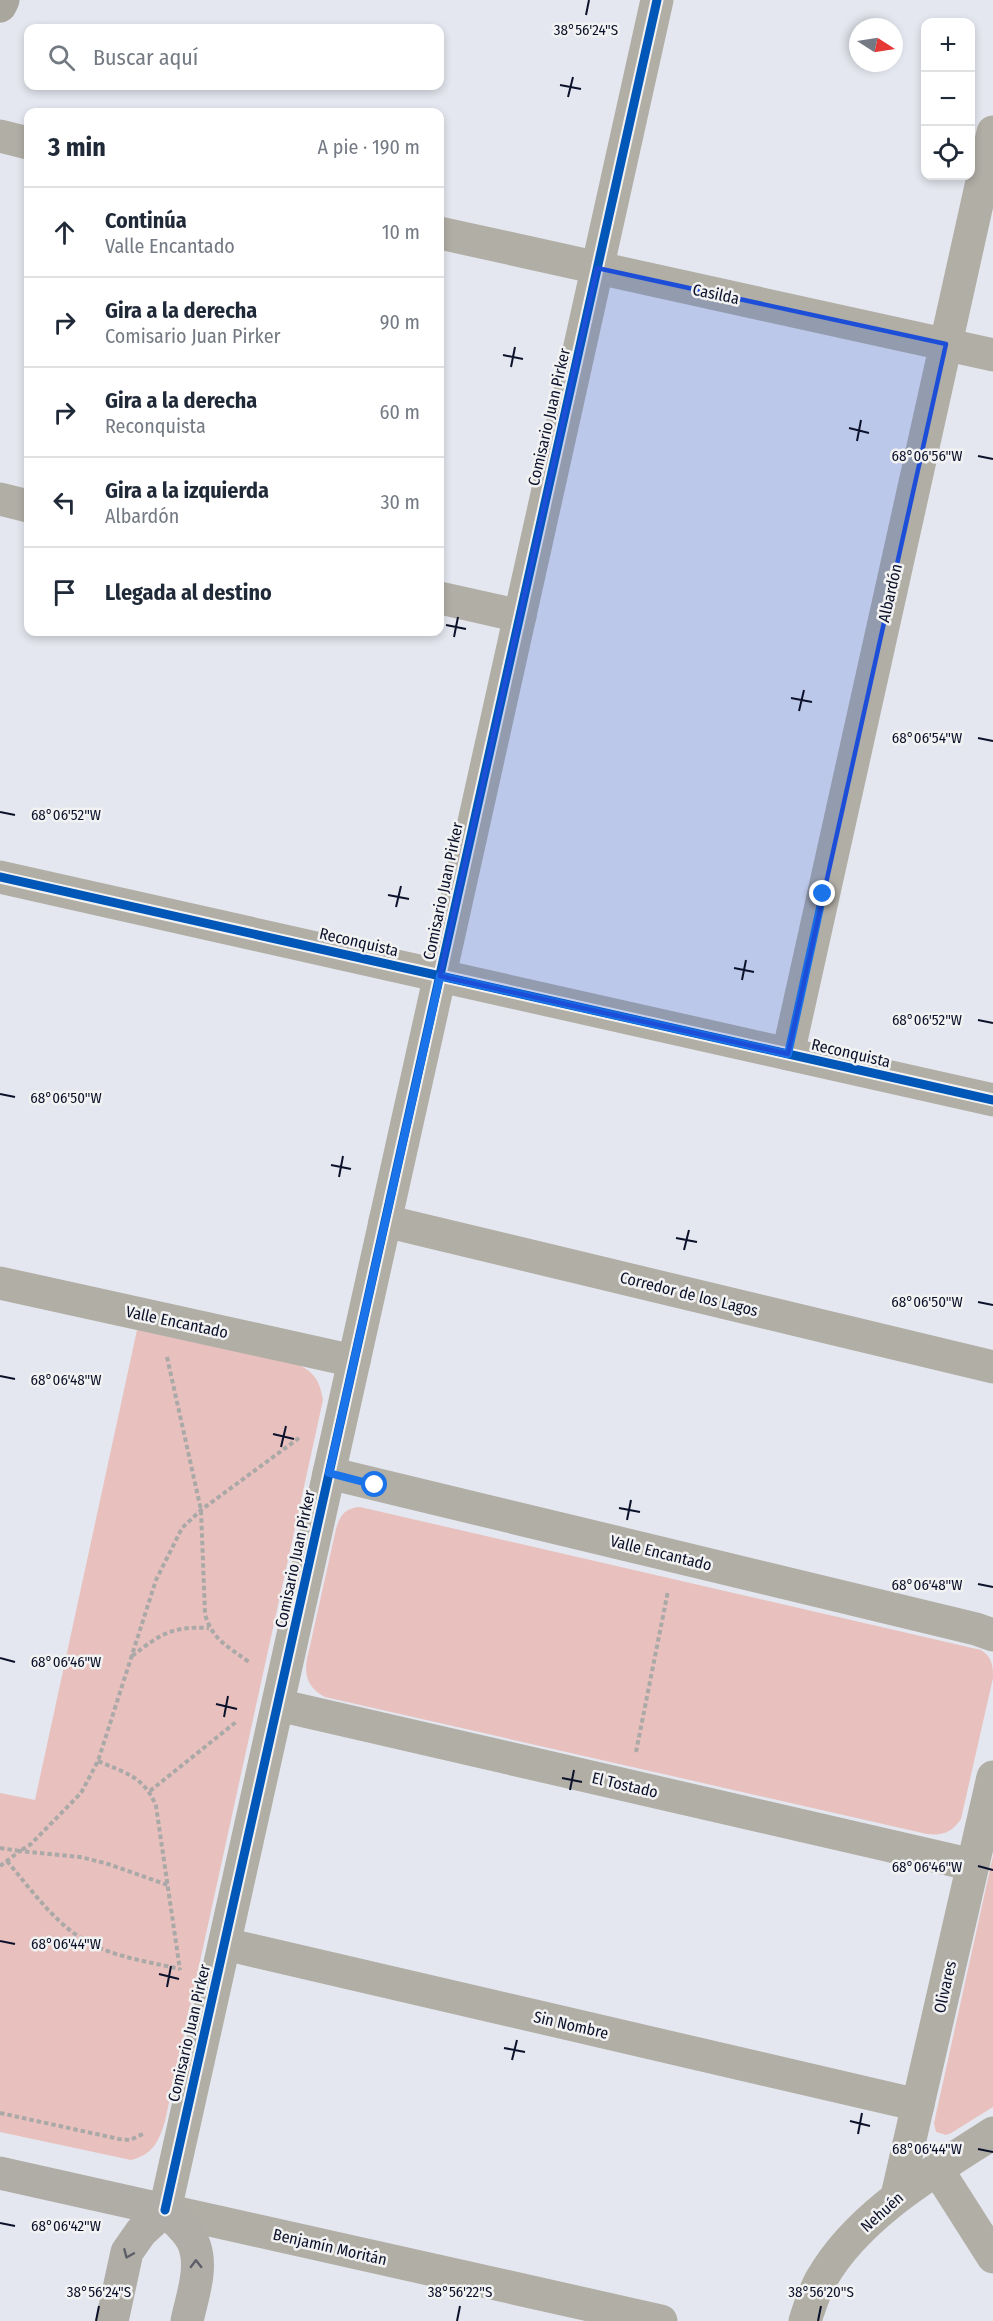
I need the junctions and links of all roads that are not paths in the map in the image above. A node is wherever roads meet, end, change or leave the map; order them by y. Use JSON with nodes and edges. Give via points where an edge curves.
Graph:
{"nodes":[{"id":1,"x":3,"y":0,"type":"edge"},
{"id":2,"x":657,"y":0,"type":"edge"},
{"id":3,"x":0,"y":6,"type":"edge"},
{"id":4,"x":993,"y":132,"type":"edge"},
{"id":5,"x":0,"y":136,"type":"edge"},
{"id":6,"x":24,"y":142,"type":"edge"},
{"id":7,"x":444,"y":234,"type":"edge"},
{"id":8,"x":597,"y":268,"type":"junction"},
{"id":9,"x":946,"y":344,"type":"junction"},
{"id":10,"x":993,"y":355,"type":"edge"},
{"id":11,"x":0,"y":499,"type":"edge"},
{"id":12,"x":24,"y":505,"type":"edge"},
{"id":13,"x":444,"y":599,"type":"edge"},
{"id":14,"x":520,"y":616,"type":"junction"},
{"id":15,"x":0,"y":877,"type":"edge"},
{"id":16,"x":440,"y":976,"type":"junction"},
{"id":17,"x":788,"y":1054,"type":"junction"},
{"id":18,"x":993,"y":1100,"type":"edge"},
{"id":19,"x":385,"y":1221,"type":"junction"},
{"id":20,"x":0,"y":1283,"type":"edge"},
{"id":21,"x":354,"y":1361,"type":"junction"},
{"id":22,"x":993,"y":1367,"type":"edge"},
{"id":23,"x":329,"y":1473,"type":"junction"},
{"id":24,"x":993,"y":1635,"type":"edge"},
{"id":25,"x":278,"y":1705,"type":"junction"},
{"id":26,"x":993,"y":1777,"type":"edge"},
{"id":27,"x":973,"y":1865,"type":"junction"},
{"id":28,"x":225,"y":1944,"type":"junction"},
{"id":29,"x":918,"y":2105,"type":"junction"},
{"id":30,"x":993,"y":2133,"type":"edge"},
{"id":31,"x":937,"y":2169,"type":"junction"},
{"id":32,"x":0,"y":2173,"type":"edge"},
{"id":33,"x":897,"y":2196,"type":"junction"},
{"id":34,"x":165,"y":2211,"type":"junction"},
{"id":35,"x":993,"y":2257,"type":"edge"},
{"id":36,"x":112,"y":2321,"type":"edge"},
{"id":37,"x":187,"y":2321,"type":"edge"},
{"id":38,"x":661,"y":2321,"type":"edge"},
{"id":39,"x":805,"y":2321,"type":"edge"}],
"edges":[{"from":1,"to":3,"type":"main road"},
{"from":2,"to":8,"type":"street","name":"Comisario Juan Pirker"},
{"from":4,"to":9,"type":"street","name":"Albardón"},
{"from":5,"to":6,"type":"street"},
{"from":7,"to":8,"type":"street","name":"Casilda"},
{"from":8,"to":9,"type":"street","name":"Casilda"},
{"from":8,"to":14,"type":"street","name":"Comisario Juan Pirker"},
{"from":9,"to":10,"type":"street","name":"Casilda"},
{"from":9,"to":17,"type":"street","name":"Albardón"},
{"from":11,"to":12,"type":"street"},
{"from":13,"to":14,"type":"street"},
{"from":14,"to":16,"type":"street","name":"Comisario Juan Pirker"},
{"from":15,"to":16,"type":"street","name":"Reconquista"},
{"from":16,"to":17,"type":"street","name":"Reconquista"},
{"from":16,"to":19,"type":"street","name":"Comisario Juan Pirker"},
{"from":17,"to":18,"type":"street","name":"Reconquista"},
{"from":19,"to":21,"type":"street","name":"Comisario Juan Pirker"},
{"from":19,"to":22,"type":"street","name":"Corredor de los Lagos"},
{"from":20,"to":21,"type":"street","name":"Valle Encantado"},
{"from":21,"to":23,"type":"street","name":"Comisario Juan Pirker"},
{"from":23,"to":24,"type":"street","name":"Valle Encantado"},
{"from":23,"to":25,"type":"street","name":"Comisario Juan Pirker"},
{"from":25,"to":27,"type":"street","name":"El Tostado"},
{"from":25,"to":28,"type":"street","name":"Comisario Juan Pirker"},
{"from":26,"to":27,"type":"street","name":"Olivares"},
{"from":27,"to":29,"type":"street","name":"Olivares"},
{"from":28,"to":29,"type":"street","name":"Sin Nombre"},
{"from":28,"to":34,"type":"street","name":"Comisario Juan Pirker"},
{"from":29,"to":33,"type":"street","name":"Olivares"},
{"from":30,"to":31,"type":"street","name":"Nehuén"},
{"from":31,"to":33,"type":"street","name":"Nehuén"},
{"from":31,"to":35,"type":"street"},
{"from":32,"to":34,"type":"street","name":"Benjamín Moritán"},
{"from":33,"to":39,"type":"street","name":"Nehuén","via":[[834,2261],[822,2278]]},
{"from":34,"to":36,"type":"street","one_way":true,"via":[[141,2232],[127,2252]]},
{"from":37,"to":34,"type":"street","one_way":true,"via":[[196,2281],[196,2254],[186,2232]]},
{"from":34,"to":38,"type":"street","name":"Benjamín Moritán"}]}
